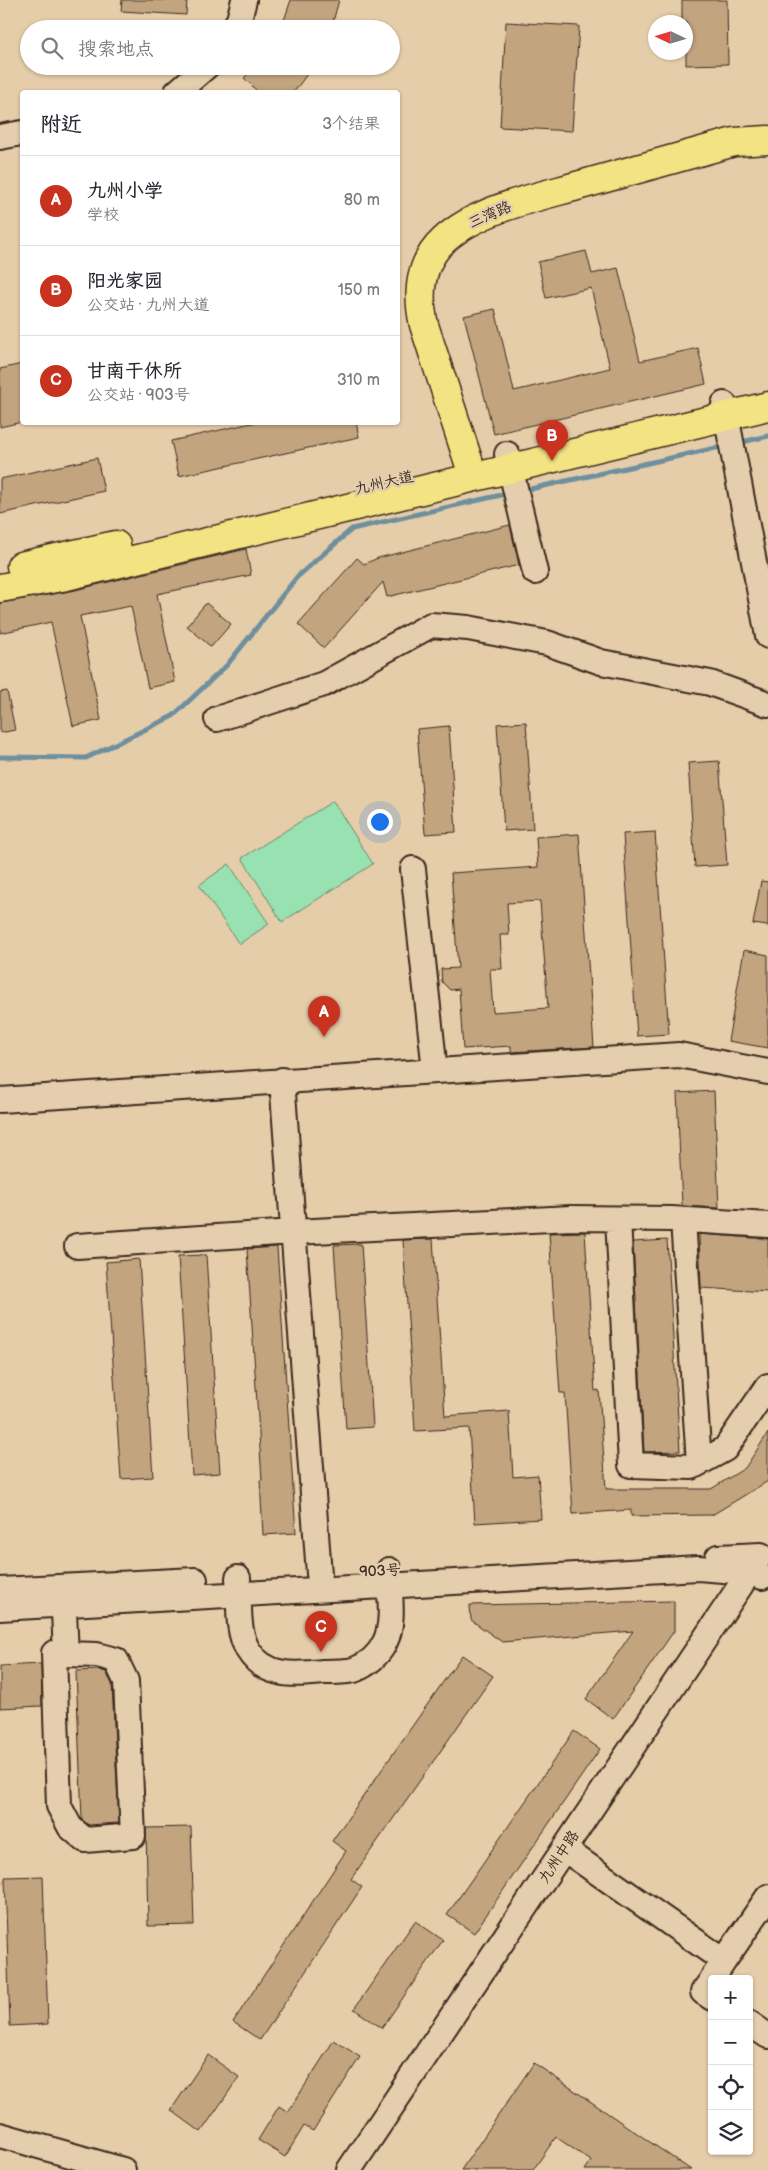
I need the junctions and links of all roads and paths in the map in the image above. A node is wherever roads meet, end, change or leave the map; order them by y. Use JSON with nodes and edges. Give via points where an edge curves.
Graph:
{"nodes":[{"id":1,"x":244,"y":0,"type":"edge"},
{"id":2,"x":239,"y":20,"type":"edge"},
{"id":3,"x":197,"y":75,"type":"edge"},
{"id":4,"x":179,"y":90,"type":"edge"},
{"id":5,"x":20,"y":133,"type":"edge"},
{"id":6,"x":0,"y":137,"type":"edge"},
{"id":7,"x":768,"y":140,"type":"edge"},
{"id":8,"x":768,"y":394,"type":"edge"},
{"id":9,"x":768,"y":406,"type":"edge"},
{"id":10,"x":726,"y":416,"type":"junction"},
{"id":11,"x":469,"y":463,"type":"junction"},
{"id":12,"x":510,"y":468,"type":"junction"},
{"id":13,"x":0,"y":571,"type":"edge"},
{"id":14,"x":535,"y":572,"type":"dead end"},
{"id":15,"x":0,"y":588,"type":"edge"},
{"id":16,"x":768,"y":636,"type":"edge"},
{"id":17,"x":768,"y":704,"type":"edge"},
{"id":18,"x":218,"y":719,"type":"dead end"},
{"id":19,"x":413,"y":869,"type":"dead end"},
{"id":20,"x":435,"y":1071,"type":"junction"},
{"id":21,"x":768,"y":1072,"type":"edge"},
{"id":22,"x":282,"y":1080,"type":"junction"},
{"id":23,"x":0,"y":1100,"type":"edge"},
{"id":24,"x":618,"y":1219,"type":"junction"},
{"id":25,"x":683,"y":1220,"type":"junction"},
{"id":26,"x":768,"y":1225,"type":"edge"},
{"id":27,"x":294,"y":1232,"type":"junction"},
{"id":28,"x":77,"y":1246,"type":"dead end"},
{"id":29,"x":768,"y":1386,"type":"edge"},
{"id":30,"x":698,"y":1463,"type":"junction"},
{"id":31,"x":763,"y":1563,"type":"edge"},
{"id":32,"x":319,"y":1574,"type":"junction"},
{"id":33,"x":389,"y":1578,"type":"junction"},
{"id":34,"x":239,"y":1586,"type":"junction"},
{"id":35,"x":0,"y":1590,"type":"edge"},
{"id":36,"x":63,"y":1596,"type":"junction"},
{"id":37,"x":0,"y":1608,"type":"edge"},
{"id":38,"x":66,"y":1654,"type":"junction"},
{"id":39,"x":571,"y":1853,"type":"junction"},
{"id":40,"x":768,"y":1897,"type":"edge"},
{"id":41,"x":716,"y":1973,"type":"edge"},
{"id":42,"x":708,"y":1985,"type":"edge"},
{"id":43,"x":708,"y":1995,"type":"edge"},
{"id":44,"x":753,"y":2026,"type":"edge"},
{"id":45,"x":768,"y":2036,"type":"edge"},
{"id":46,"x":0,"y":2135,"type":"edge"},
{"id":47,"x":123,"y":2170,"type":"edge"},
{"id":48,"x":349,"y":2170,"type":"edge"},
{"id":49,"x":364,"y":2170,"type":"edge"}],
"edges":[{"from":1,"to":2,"type":"street"},
{"from":3,"to":4,"type":"street"},
{"from":5,"to":6,"type":"street"},
{"from":7,"to":11,"type":"main road","name":"三湾路","via":[[734,142],[498,209],[443,241],[426,266],[419,302]]},
{"from":8,"to":10,"type":"main road","name":"九州大道"},
{"from":9,"to":10,"type":"main road"},
{"from":10,"to":12,"type":"main road","name":"九州大道"},
{"from":10,"to":16,"type":"street"},
{"from":11,"to":12,"type":"main road","name":"九州大道"},
{"from":11,"to":13,"type":"main road","name":"九州大道"},
{"from":12,"to":14,"type":"street"},
{"from":12,"to":15,"type":"main road","via":[[67,576]]},
{"from":17,"to":18,"type":"street","via":[[710,684],[601,662],[547,643],[468,628],[431,625],[324,684]]},
{"from":19,"to":20,"type":"street"},
{"from":20,"to":21,"type":"street","via":[[679,1055]]},
{"from":20,"to":22,"type":"street"},
{"from":22,"to":23,"type":"street"},
{"from":22,"to":27,"type":"street"},
{"from":24,"to":25,"type":"street"},
{"from":24,"to":27,"type":"street","via":[[571,1218]]},
{"from":24,"to":30,"type":"street","via":[[631,1465],[692,1467]]},
{"from":25,"to":26,"type":"street"},
{"from":25,"to":30,"type":"street"},
{"from":27,"to":28,"type":"street"},
{"from":27,"to":32,"type":"street"},
{"from":29,"to":30,"type":"street","via":[[725,1449]]},
{"from":31,"to":33,"type":"street","name":"903号"},
{"from":31,"to":39,"type":"street","name":"九州中路"},
{"from":32,"to":33,"type":"street","name":"903号"},
{"from":32,"to":34,"type":"street","name":"903号"},
{"from":33,"to":34,"type":"street"},
{"from":33,"to":34,"type":"street","via":[[390,1628],[386,1642],[377,1654],[353,1670],[290,1675],[274,1672],[259,1663],[248,1650],[242,1635]]},
{"from":34,"to":36,"type":"street","name":"903号"},
{"from":35,"to":36,"type":"street","name":"903号"},
{"from":36,"to":37,"type":"street"},
{"from":36,"to":38,"type":"street"},
{"from":38,"to":38,"type":"street","via":[[97,1655],[116,1660],[126,1681],[133,1836],[85,1840],[70,1827],[59,1806],[54,1653]]},
{"from":39,"to":41,"type":"street"},
{"from":39,"to":48,"type":"street","name":"九州中路"},
{"from":39,"to":49,"type":"street"},
{"from":40,"to":41,"type":"street"},
{"from":42,"to":43,"type":"street","via":[[703,1992]]},
{"from":44,"to":45,"type":"street"},
{"from":46,"to":47,"type":"street"}]}
